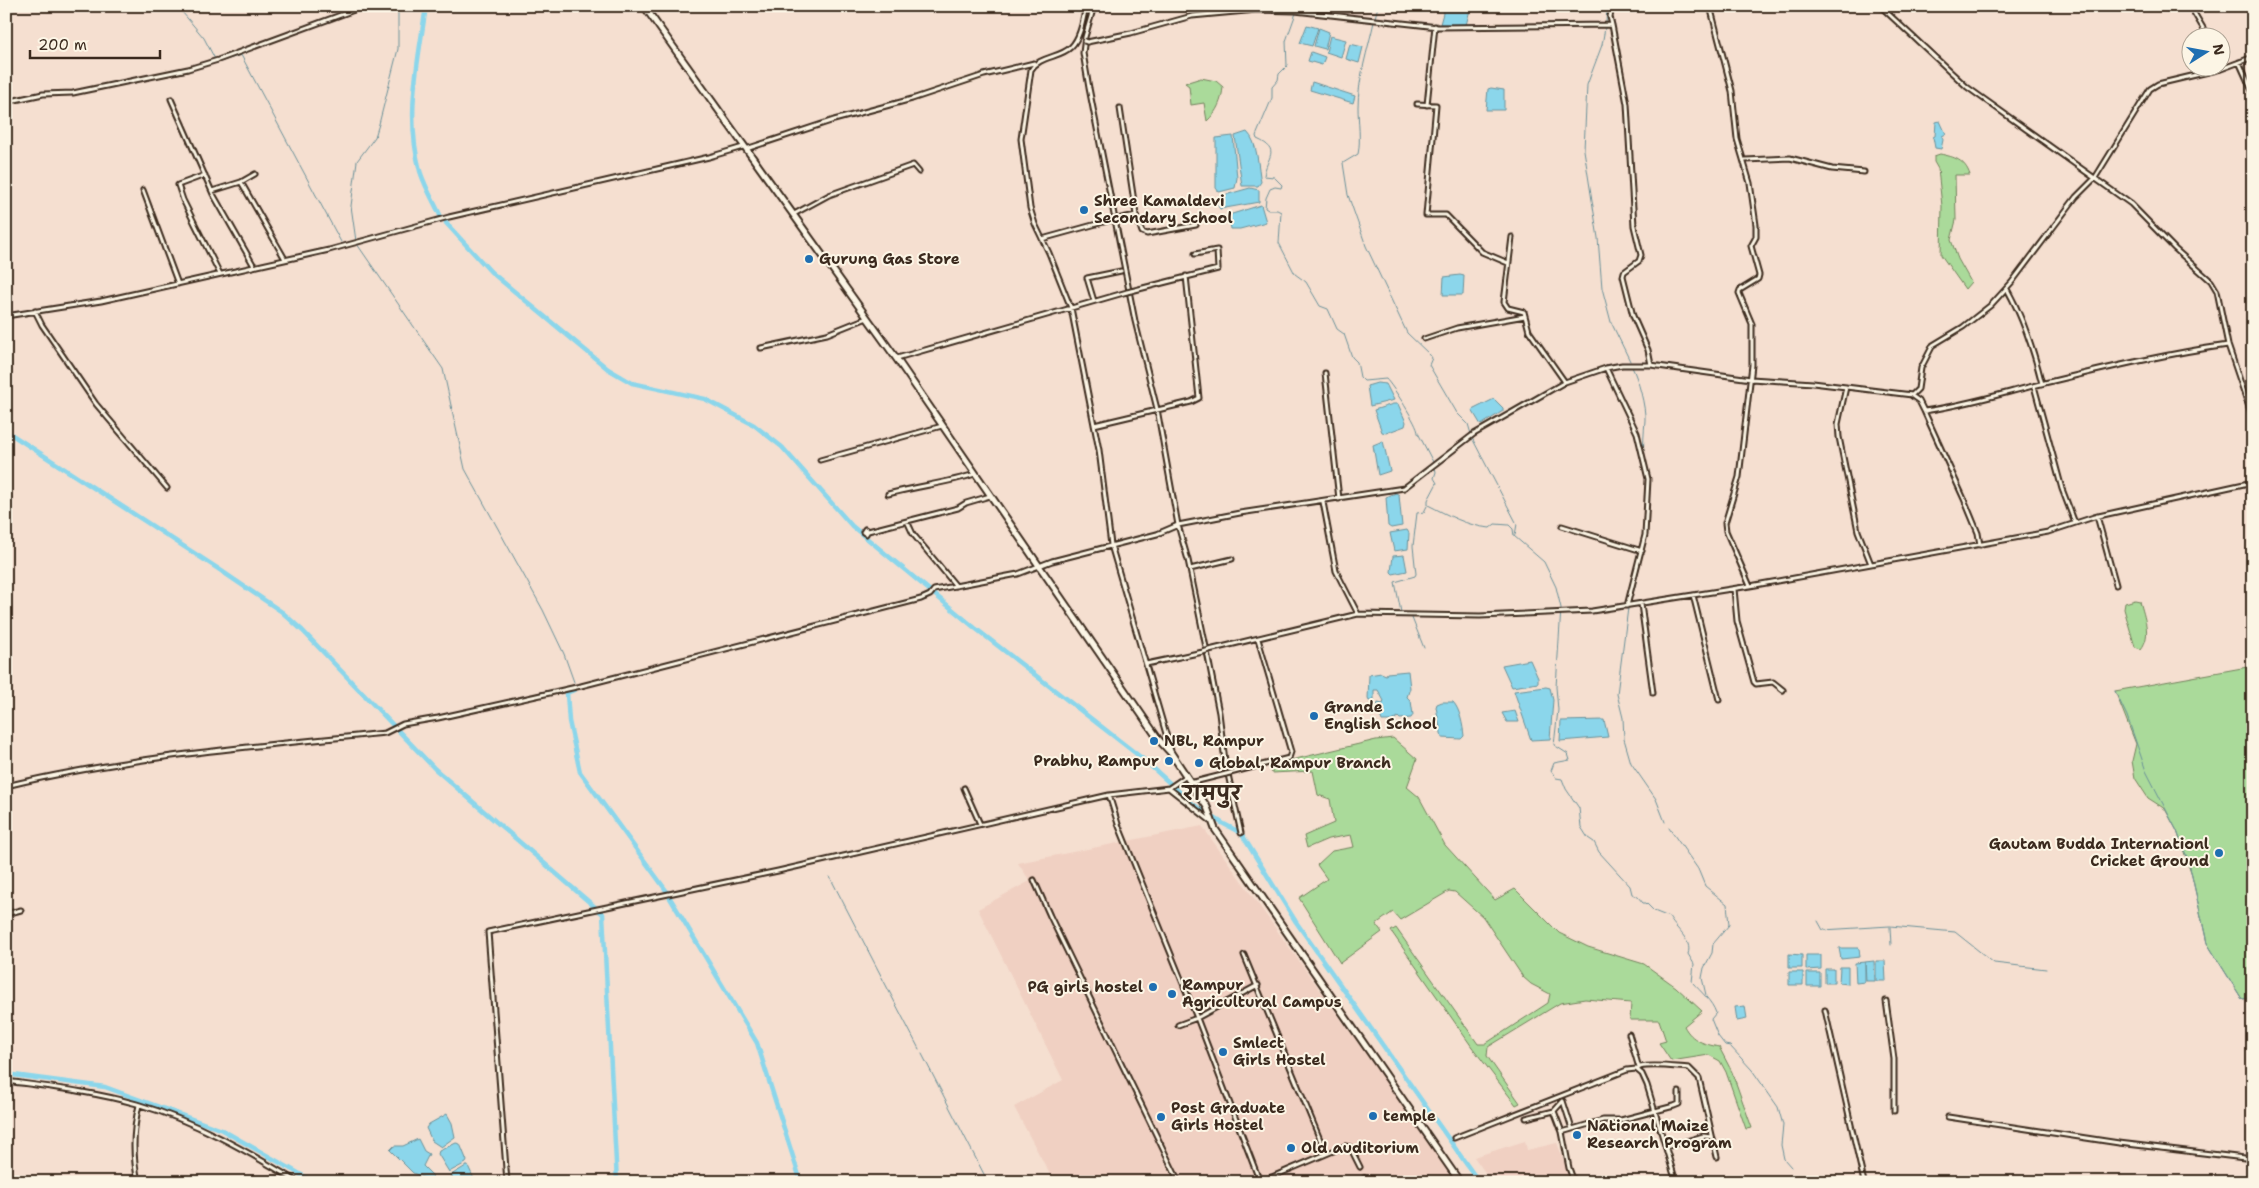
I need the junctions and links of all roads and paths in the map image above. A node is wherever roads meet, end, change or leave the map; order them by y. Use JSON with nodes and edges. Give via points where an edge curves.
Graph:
{"nodes":[{"id":1,"x":365,"y":6,"type":"edge"},
{"id":2,"x":644,"y":6,"type":"edge"},
{"id":3,"x":1086,"y":6,"type":"edge"},
{"id":4,"x":1094,"y":6,"type":"edge"},
{"id":5,"x":1612,"y":6,"type":"edge"},
{"id":6,"x":1710,"y":6,"type":"edge"},
{"id":7,"x":1880,"y":6,"type":"edge"},
{"id":8,"x":2190,"y":6,"type":"edge"},
{"id":9,"x":1612,"y":25,"type":"junction"},
{"id":10,"x":1435,"y":26,"type":"junction"},
{"id":11,"x":2203,"y":28,"type":"edge"},
{"id":12,"x":1077,"y":38,"type":"junction"},
{"id":13,"x":2253,"y":57,"type":"edge"},
{"id":14,"x":2239,"y":62,"type":"junction"},
{"id":15,"x":1035,"y":63,"type":"junction"},
{"id":16,"x":2232,"y":64,"type":"edge"},
{"id":17,"x":2182,"y":78,"type":"edge"},
{"id":18,"x":2253,"y":93,"type":"edge"},
{"id":19,"x":171,"y":99,"type":"dead end"},
{"id":20,"x":6,"y":102,"type":"edge"},
{"id":21,"x":1417,"y":104,"type":"dead end"},
{"id":22,"x":1427,"y":105,"type":"junction"},
{"id":23,"x":1120,"y":108,"type":"dead end"},
{"id":24,"x":744,"y":148,"type":"junction"},
{"id":25,"x":1745,"y":160,"type":"junction"},
{"id":26,"x":919,"y":172,"type":"dead end"},
{"id":27,"x":1864,"y":172,"type":"dead end"},
{"id":28,"x":255,"y":174,"type":"dead end"},
{"id":29,"x":205,"y":175,"type":"junction"},
{"id":30,"x":2095,"y":178,"type":"junction"},
{"id":31,"x":242,"y":182,"type":"junction"},
{"id":32,"x":143,"y":190,"type":"dead end"},
{"id":33,"x":212,"y":191,"type":"junction"},
{"id":34,"x":794,"y":214,"type":"junction"},
{"id":35,"x":1136,"y":215,"type":"junction"},
{"id":36,"x":1196,"y":225,"type":"dead end"},
{"id":37,"x":1512,"y":236,"type":"dead end"},
{"id":38,"x":1042,"y":239,"type":"junction"},
{"id":39,"x":1195,"y":254,"type":"dead end"},
{"id":40,"x":285,"y":259,"type":"junction"},
{"id":41,"x":1508,"y":263,"type":"junction"},
{"id":42,"x":254,"y":266,"type":"junction"},
{"id":43,"x":1121,"y":270,"type":"dead end"},
{"id":44,"x":220,"y":274,"type":"junction"},
{"id":45,"x":1186,"y":276,"type":"junction"},
{"id":46,"x":178,"y":284,"type":"junction"},
{"id":47,"x":2007,"y":289,"type":"junction"},
{"id":48,"x":1094,"y":301,"type":"junction"},
{"id":49,"x":1072,"y":308,"type":"junction"},
{"id":50,"x":35,"y":311,"type":"junction"},
{"id":51,"x":6,"y":316,"type":"edge"},
{"id":52,"x":1525,"y":316,"type":"junction"},
{"id":53,"x":867,"y":318,"type":"junction"},
{"id":54,"x":1424,"y":339,"type":"dead end"},
{"id":55,"x":2228,"y":345,"type":"junction"},
{"id":56,"x":761,"y":348,"type":"dead end"},
{"id":57,"x":896,"y":358,"type":"junction"},
{"id":58,"x":1651,"y":365,"type":"junction"},
{"id":59,"x":1606,"y":368,"type":"junction"},
{"id":60,"x":1326,"y":373,"type":"dead end"},
{"id":61,"x":1751,"y":378,"type":"junction"},
{"id":62,"x":1565,"y":382,"type":"junction"},
{"id":63,"x":2042,"y":384,"type":"junction"},
{"id":64,"x":2034,"y":386,"type":"junction"},
{"id":65,"x":1846,"y":387,"type":"junction"},
{"id":66,"x":1912,"y":395,"type":"junction"},
{"id":67,"x":1157,"y":409,"type":"junction"},
{"id":68,"x":1924,"y":411,"type":"junction"},
{"id":69,"x":2253,"y":419,"type":"edge"},
{"id":70,"x":1094,"y":424,"type":"junction"},
{"id":71,"x":943,"y":426,"type":"junction"},
{"id":72,"x":820,"y":460,"type":"dead end"},
{"id":73,"x":976,"y":474,"type":"junction"},
{"id":74,"x":2253,"y":482,"type":"edge"},
{"id":75,"x":167,"y":488,"type":"dead end"},
{"id":76,"x":888,"y":494,"type":"dead end"},
{"id":77,"x":991,"y":495,"type":"junction"},
{"id":78,"x":1339,"y":499,"type":"junction"},
{"id":79,"x":1323,"y":502,"type":"junction"},
{"id":80,"x":2097,"y":516,"type":"junction"},
{"id":81,"x":907,"y":521,"type":"junction"},
{"id":82,"x":2075,"y":523,"type":"junction"},
{"id":83,"x":1180,"y":525,"type":"junction"},
{"id":84,"x":1562,"y":526,"type":"dead end"},
{"id":85,"x":868,"y":531,"type":"dead end"},
{"id":86,"x":1111,"y":545,"type":"junction"},
{"id":87,"x":1980,"y":545,"type":"junction"},
{"id":88,"x":1642,"y":551,"type":"junction"},
{"id":89,"x":1232,"y":559,"type":"dead end"},
{"id":90,"x":1871,"y":564,"type":"junction"},
{"id":91,"x":1040,"y":566,"type":"junction"},
{"id":92,"x":1190,"y":569,"type":"junction"},
{"id":93,"x":2116,"y":585,"type":"dead end"},
{"id":94,"x":956,"y":586,"type":"junction"},
{"id":95,"x":1750,"y":586,"type":"junction"},
{"id":96,"x":1734,"y":589,"type":"junction"},
{"id":97,"x":1693,"y":595,"type":"junction"},
{"id":98,"x":1641,"y":604,"type":"junction"},
{"id":99,"x":1626,"y":606,"type":"junction"},
{"id":100,"x":1358,"y":614,"type":"junction"},
{"id":101,"x":1258,"y":639,"type":"junction"},
{"id":102,"x":1146,"y":664,"type":"junction"},
{"id":103,"x":1783,"y":690,"type":"dead end"},
{"id":104,"x":1653,"y":693,"type":"dead end"},
{"id":105,"x":1719,"y":700,"type":"dead end"},
{"id":106,"x":1171,"y":752,"type":"junction"},
{"id":107,"x":1186,"y":777,"type":"junction"},
{"id":108,"x":1190,"y":783,"type":"junction"},
{"id":109,"x":6,"y":786,"type":"edge"},
{"id":110,"x":964,"y":788,"type":"dead end"},
{"id":111,"x":1171,"y":788,"type":"junction"},
{"id":112,"x":1108,"y":795,"type":"junction"},
{"id":113,"x":1211,"y":820,"type":"junction"},
{"id":114,"x":980,"y":824,"type":"junction"},
{"id":115,"x":1241,"y":833,"type":"dead end"},
{"id":116,"x":1034,"y":880,"type":"dead end"},
{"id":117,"x":21,"y":910,"type":"dead end"},
{"id":118,"x":6,"y":914,"type":"edge"},
{"id":119,"x":1244,"y":955,"type":"dead end"},
{"id":120,"x":1258,"y":985,"type":"junction"},
{"id":121,"x":1886,"y":1001,"type":"dead end"},
{"id":122,"x":1825,"y":1010,"type":"dead end"},
{"id":123,"x":1197,"y":1018,"type":"junction"},
{"id":124,"x":1178,"y":1026,"type":"dead end"},
{"id":125,"x":1629,"y":1034,"type":"dead end"},
{"id":126,"x":1638,"y":1068,"type":"junction"},
{"id":127,"x":6,"y":1081,"type":"edge"},
{"id":128,"x":1679,"y":1092,"type":"dead end"},
{"id":129,"x":1562,"y":1098,"type":"junction"},
{"id":130,"x":139,"y":1105,"type":"junction"},
{"id":131,"x":1554,"y":1111,"type":"junction"},
{"id":132,"x":1655,"y":1111,"type":"junction"},
{"id":133,"x":1894,"y":1111,"type":"dead end"},
{"id":134,"x":1948,"y":1117,"type":"dead end"},
{"id":135,"x":1526,"y":1118,"type":"dead end"},
{"id":136,"x":1572,"y":1129,"type":"junction"},
{"id":137,"x":1562,"y":1132,"type":"junction"},
{"id":138,"x":1454,"y":1138,"type":"dead end"},
{"id":139,"x":1712,"y":1138,"type":"junction"},
{"id":140,"x":1666,"y":1148,"type":"junction"},
{"id":141,"x":1326,"y":1154,"type":"junction"},
{"id":142,"x":1717,"y":1157,"type":"dead end"},
{"id":143,"x":2253,"y":1159,"type":"edge"},
{"id":144,"x":1360,"y":1168,"type":"dead end"},
{"id":145,"x":138,"y":1181,"type":"edge"},
{"id":146,"x":298,"y":1182,"type":"edge"},
{"id":147,"x":507,"y":1182,"type":"edge"},
{"id":148,"x":1179,"y":1182,"type":"edge"},
{"id":149,"x":1260,"y":1182,"type":"edge"},
{"id":150,"x":1460,"y":1182,"type":"edge"},
{"id":151,"x":1574,"y":1182,"type":"edge"},
{"id":152,"x":1676,"y":1182,"type":"edge"},
{"id":153,"x":1864,"y":1182,"type":"edge"}],
"edges":[{"from":1,"to":20,"type":"street","via":[[216,61],[73,93],[42,94]]},
{"from":2,"to":24,"type":"main road"},
{"from":3,"to":12,"type":"street"},
{"from":4,"to":67,"type":"street","via":[[1083,53],[1135,321]]},
{"from":5,"to":9,"type":"street"},
{"from":6,"to":25,"type":"street"},
{"from":7,"to":30,"type":"street","via":[[1966,87]]},
{"from":8,"to":11,"type":"street"},
{"from":9,"to":10,"type":"street"},
{"from":9,"to":58,"type":"street","via":[[1627,104],[1634,226],[1641,255],[1640,261],[1623,276]]},
{"from":10,"to":12,"type":"street","via":[[1257,10],[1192,16],[1085,42]]},
{"from":10,"to":22,"type":"street"},
{"from":12,"to":15,"type":"street","via":[[1063,52]]},
{"from":13,"to":14,"type":"street"},
{"from":14,"to":16,"type":"street"},
{"from":14,"to":18,"type":"street"},
{"from":15,"to":24,"type":"street","via":[[984,75]]},
{"from":15,"to":38,"type":"street","via":[[1029,78],[1021,139],[1030,208]]},
{"from":17,"to":30,"type":"street","via":[[2150,89]]},
{"from":19,"to":29,"type":"street"},
{"from":21,"to":22,"type":"street"},
{"from":22,"to":41,"type":"street","via":[[1436,105],[1426,215],[1446,215],[1482,252]]},
{"from":23,"to":35,"type":"street"},
{"from":24,"to":34,"type":"main road"},
{"from":24,"to":40,"type":"street","via":[[449,217],[355,245]]},
{"from":25,"to":27,"type":"street","via":[[1790,158],[1832,169]]},
{"from":25,"to":61,"type":"street","via":[[1756,225],[1756,237],[1751,246],[1759,275],[1739,293],[1752,324]]},
{"from":26,"to":34,"type":"street","via":[[913,165],[829,196]]},
{"from":28,"to":31,"type":"street"},
{"from":29,"to":33,"type":"street"},
{"from":29,"to":44,"type":"street","via":[[178,185]]},
{"from":30,"to":47,"type":"street","via":[[2076,197]]},
{"from":30,"to":55,"type":"street","via":[[2131,204],[2175,250],[2211,281],[2217,291]]},
{"from":31,"to":33,"type":"street"},
{"from":31,"to":40,"type":"street"},
{"from":32,"to":46,"type":"street"},
{"from":33,"to":42,"type":"street"},
{"from":34,"to":53,"type":"main road"},
{"from":35,"to":36,"type":"street","via":[[1142,232],[1147,234]]},
{"from":35,"to":38,"type":"street","bridge":true},
{"from":37,"to":41,"type":"street"},
{"from":38,"to":49,"type":"street"},
{"from":39,"to":45,"type":"street","via":[[1217,250],[1218,270]]},
{"from":40,"to":42,"type":"street"},
{"from":41,"to":52,"type":"street","via":[[1504,302],[1508,308],[1524,312]]},
{"from":42,"to":44,"type":"street"},
{"from":43,"to":48,"type":"street","via":[[1087,278]]},
{"from":44,"to":46,"type":"street"},
{"from":45,"to":48,"type":"street","bridge":true},
{"from":45,"to":67,"type":"street","via":[[1199,398]]},
{"from":46,"to":50,"type":"street"},
{"from":47,"to":63,"type":"street","via":[[2035,355]]},
{"from":47,"to":66,"type":"street","via":[[1963,327],[1933,345],[1922,368],[1918,390]]},
{"from":48,"to":49,"type":"street"},
{"from":49,"to":57,"type":"street"},
{"from":49,"to":70,"type":"street"},
{"from":50,"to":51,"type":"street"},
{"from":50,"to":75,"type":"street","via":[[96,404]]},
{"from":52,"to":54,"type":"street","via":[[1457,328]]},
{"from":52,"to":62,"type":"street","via":[[1529,331]]},
{"from":53,"to":56,"type":"street","via":[[827,334]]},
{"from":53,"to":57,"type":"main road"},
{"from":55,"to":63,"type":"street"},
{"from":55,"to":69,"type":"street"},
{"from":57,"to":71,"type":"main road"},
{"from":58,"to":59,"type":"street"},
{"from":58,"to":61,"type":"street"},
{"from":59,"to":62,"type":"street"},
{"from":59,"to":88,"type":"street","via":[[1630,416],[1647,472]]},
{"from":60,"to":78,"type":"street"},
{"from":61,"to":65,"type":"street"},
{"from":61,"to":95,"type":"street","via":[[1739,477],[1725,523]]},
{"from":62,"to":78,"type":"street","via":[[1469,437],[1404,488]]},
{"from":63,"to":64,"type":"street"},
{"from":64,"to":68,"type":"street"},
{"from":64,"to":82,"type":"street","via":[[2062,489]]},
{"from":65,"to":66,"type":"street"},
{"from":65,"to":90,"type":"street","via":[[1838,424],[1839,437],[1858,531]]},
{"from":66,"to":68,"type":"street"},
{"from":67,"to":70,"type":"street"},
{"from":67,"to":83,"type":"street"},
{"from":68,"to":87,"type":"street","via":[[1964,498]]},
{"from":70,"to":86,"type":"street"},
{"from":71,"to":72,"type":"street"},
{"from":71,"to":73,"type":"main road"},
{"from":73,"to":76,"type":"street"},
{"from":73,"to":77,"type":"main road"},
{"from":74,"to":80,"type":"street"},
{"from":77,"to":81,"type":"street","via":[[958,508]]},
{"from":77,"to":91,"type":"main road"},
{"from":78,"to":79,"type":"street"},
{"from":79,"to":83,"type":"street"},
{"from":79,"to":100,"type":"street","via":[[1336,572]]},
{"from":80,"to":82,"type":"street"},
{"from":80,"to":93,"type":"street"},
{"from":81,"to":85,"type":"street"},
{"from":81,"to":94,"type":"street","via":[[913,534]]},
{"from":82,"to":87,"type":"street","via":[[2048,532]]},
{"from":83,"to":86,"type":"street"},
{"from":83,"to":92,"type":"street"},
{"from":84,"to":88,"type":"street"},
{"from":86,"to":91,"type":"street"},
{"from":86,"to":102,"type":"street"},
{"from":87,"to":90,"type":"street"},
{"from":88,"to":99,"type":"street"},
{"from":89,"to":92,"type":"street"},
{"from":90,"to":95,"type":"street"},
{"from":91,"to":94,"type":"street","via":[[1018,574]]},
{"from":91,"to":106,"type":"main road","via":[[1159,740]]},
{"from":92,"to":115,"type":"street"},
{"from":94,"to":109,"type":"street","via":[[582,686],[398,726],[385,733],[138,761]]},
{"from":95,"to":96,"type":"street"},
{"from":96,"to":97,"type":"street"},
{"from":96,"to":103,"type":"street","via":[[1737,621],[1754,682],[1773,682]]},
{"from":97,"to":98,"type":"street"},
{"from":97,"to":105,"type":"street"},
{"from":98,"to":99,"type":"street"},
{"from":98,"to":104,"type":"street"},
{"from":99,"to":100,"type":"street","via":[[1562,613],[1480,616]]},
{"from":100,"to":101,"type":"street"},
{"from":101,"to":102,"type":"street","bridge":true},
{"from":101,"to":108,"type":"street","bridge":true,"via":[[1291,756]]},
{"from":102,"to":106,"type":"street"},
{"from":106,"to":107,"type":"main road"},
{"from":107,"to":108,"type":"main road"},
{"from":107,"to":111,"type":"street"},
{"from":108,"to":113,"type":"main road","via":[[1208,807]]},
{"from":110,"to":114,"type":"street"},
{"from":111,"to":112,"type":"street"},
{"from":111,"to":113,"type":"street"},
{"from":112,"to":114,"type":"street"},
{"from":112,"to":123,"type":"street"},
{"from":113,"to":150,"type":"main road"},
{"from":114,"to":147,"type":"street","via":[[778,871],[488,932]]},
{"from":116,"to":148,"type":"street"},
{"from":117,"to":118,"type":"street"},
{"from":119,"to":120,"type":"street"},
{"from":120,"to":123,"type":"street"},
{"from":120,"to":141,"type":"street"},
{"from":121,"to":133,"type":"street","via":[[1894,1059]]},
{"from":122,"to":153,"type":"street"},
{"from":123,"to":124,"type":"street"},
{"from":123,"to":149,"type":"street"},
{"from":125,"to":126,"type":"street"},
{"from":126,"to":129,"type":"street"},
{"from":126,"to":132,"type":"street","via":[[1645,1078]]},
{"from":126,"to":139,"type":"street","via":[[1653,1064],[1693,1070],[1699,1078]]},
{"from":127,"to":130,"type":"street"},
{"from":128,"to":132,"type":"street","via":[[1679,1104]]},
{"from":129,"to":131,"type":"street"},
{"from":129,"to":136,"type":"street"},
{"from":129,"to":138,"type":"street"},
{"from":130,"to":145,"type":"street","via":[[134,1129],[134,1162]]},
{"from":130,"to":146,"type":"street","via":[[179,1118],[230,1142]]},
{"from":131,"to":135,"type":"street"},
{"from":131,"to":137,"type":"street"},
{"from":132,"to":136,"type":"street"},
{"from":132,"to":140,"type":"street"},
{"from":134,"to":143,"type":"street"},
{"from":136,"to":137,"type":"street"},
{"from":137,"to":151,"type":"street"},
{"from":139,"to":140,"type":"street","via":[[1703,1136]]},
{"from":139,"to":142,"type":"street"},
{"from":140,"to":152,"type":"street"},
{"from":141,"to":144,"type":"street","via":[[1350,1146]]},
{"from":141,"to":149,"type":"street"}]}
